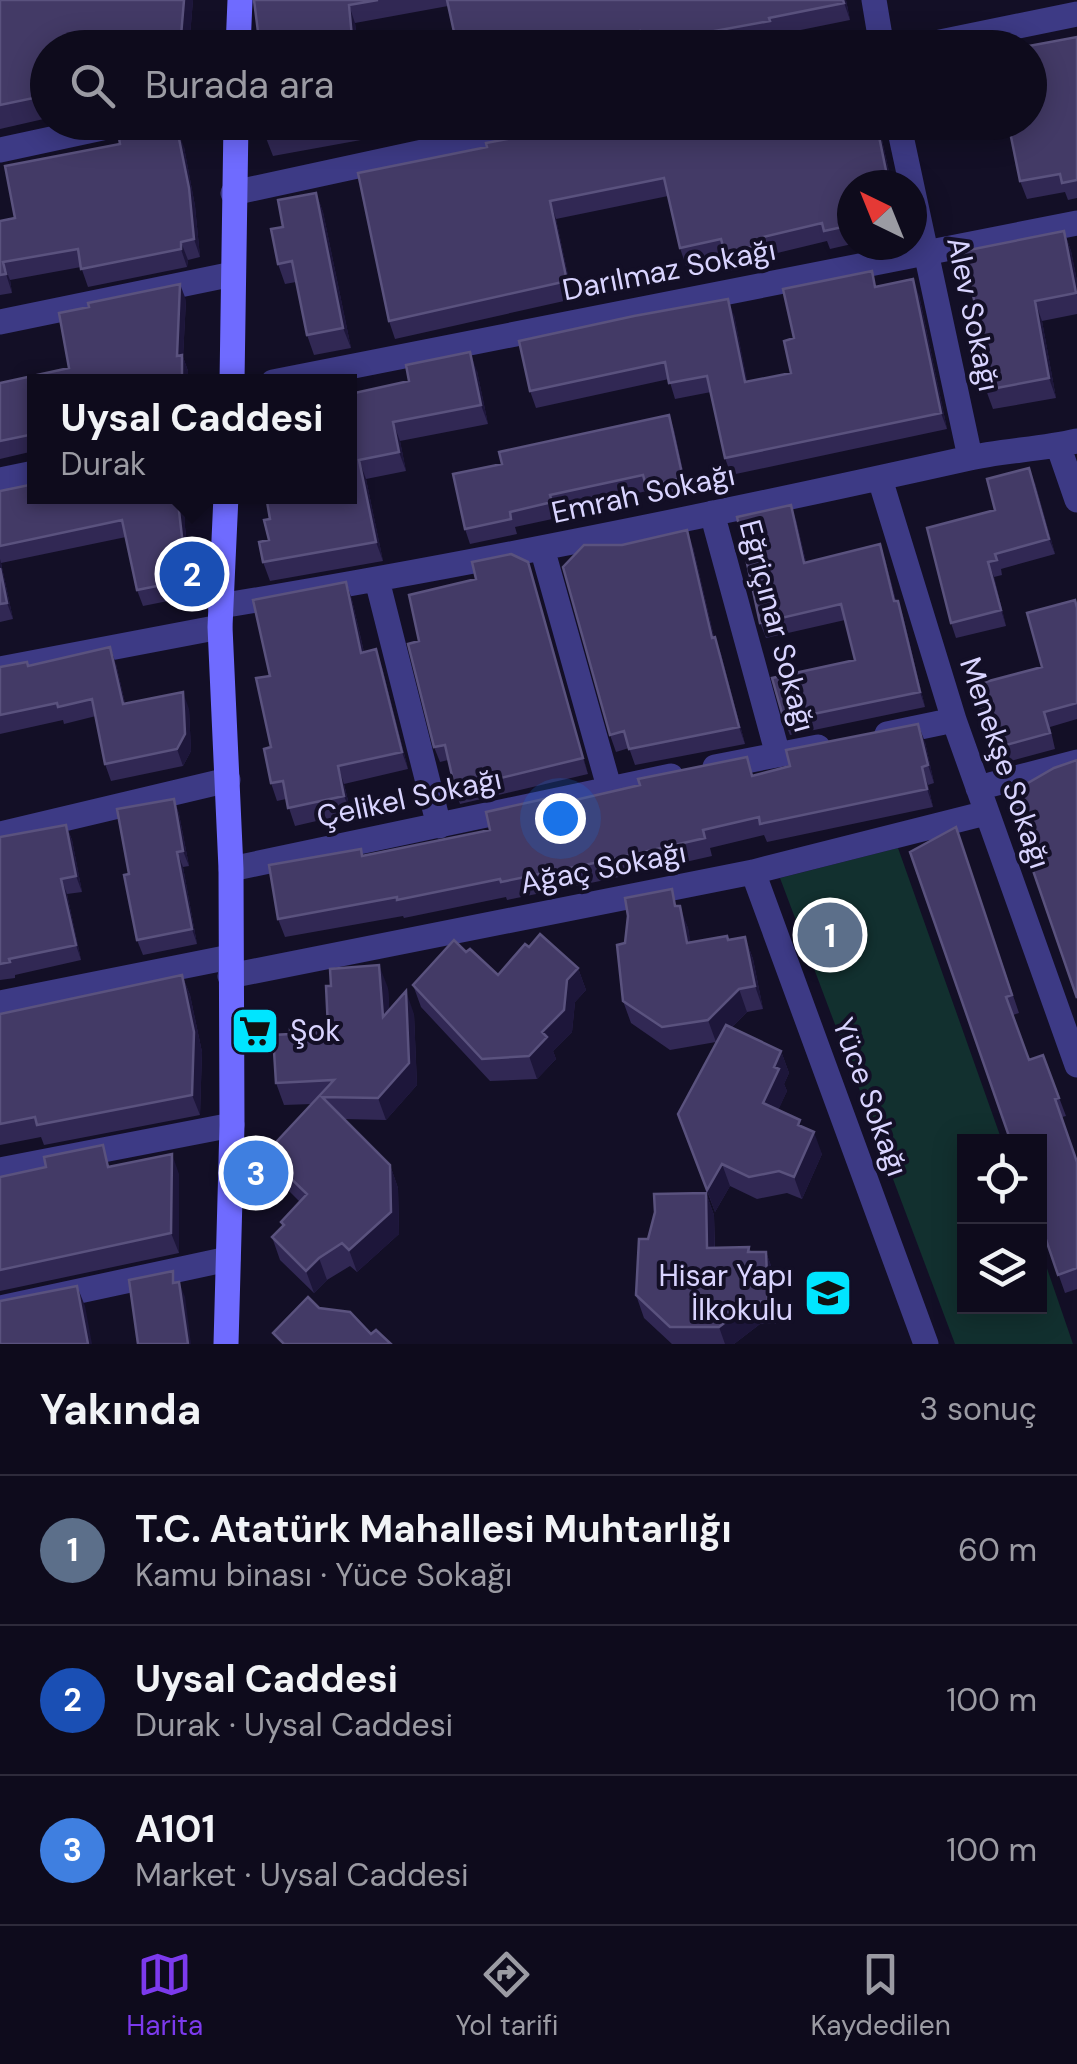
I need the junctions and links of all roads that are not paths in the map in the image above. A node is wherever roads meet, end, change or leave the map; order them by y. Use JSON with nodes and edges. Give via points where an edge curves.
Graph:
{"nodes":[{"id":1,"x":240,"y":0,"type":"edge"},
{"id":2,"x":874,"y":0,"type":"edge"},
{"id":3,"x":1077,"y":14,"type":"edge"},
{"id":4,"x":239,"y":30,"type":"edge"},
{"id":5,"x":879,"y":30,"type":"edge"},
{"id":6,"x":999,"y":30,"type":"edge"},
{"id":7,"x":46,"y":140,"type":"edge"},
{"id":8,"x":235,"y":140,"type":"edge"},
{"id":9,"x":478,"y":140,"type":"edge"},
{"id":10,"x":902,"y":140,"type":"edge"},
{"id":11,"x":0,"y":150,"type":"edge"},
{"id":12,"x":909,"y":170,"type":"edge"},
{"id":13,"x":233,"y":193,"type":"junction"},
{"id":14,"x":1077,"y":223,"type":"edge"},
{"id":15,"x":927,"y":252,"type":"joint"},
{"id":16,"x":887,"y":260,"type":"edge"},
{"id":17,"x":234,"y":274,"type":"junction"},
{"id":18,"x":0,"y":322,"type":"edge"},
{"id":19,"x":232,"y":374,"type":"edge"},
{"id":20,"x":313,"y":374,"type":"edge"},
{"id":21,"x":1068,"y":443,"type":"edge"},
{"id":22,"x":970,"y":457,"type":"junction"},
{"id":23,"x":27,"y":475,"type":"edge"},
{"id":24,"x":880,"y":478,"type":"junction"},
{"id":25,"x":0,"y":480,"type":"edge"},
{"id":26,"x":1077,"y":500,"type":"edge"},
{"id":27,"x":226,"y":504,"type":"edge"},
{"id":28,"x":712,"y":513,"type":"junction"},
{"id":29,"x":542,"y":548,"type":"junction"},
{"id":30,"x":377,"y":580,"type":"junction"},
{"id":31,"x":220,"y":617,"type":"junction"},
{"id":32,"x":0,"y":670,"type":"edge"},
{"id":33,"x":954,"y":720,"type":"junction"},
{"id":34,"x":778,"y":755,"type":"junction"},
{"id":35,"x":1077,"y":762,"type":"edge"},
{"id":36,"x":228,"y":780,"type":"junction"},
{"id":37,"x":609,"y":787,"type":"junction"},
{"id":38,"x":978,"y":788,"type":"junction"},
{"id":39,"x":986,"y":813,"type":"junction"},
{"id":40,"x":439,"y":826,"type":"junction"},
{"id":41,"x":0,"y":834,"type":"edge"},
{"id":42,"x":231,"y":869,"type":"junction"},
{"id":43,"x":753,"y":872,"type":"junction"},
{"id":44,"x":230,"y":966,"type":"junction"},
{"id":45,"x":0,"y":1003,"type":"edge"},
{"id":46,"x":1077,"y":1065,"type":"edge"},
{"id":47,"x":232,"y":1125,"type":"junction"},
{"id":48,"x":0,"y":1170,"type":"edge"},
{"id":49,"x":228,"y":1259,"type":"junction"},
{"id":50,"x":0,"y":1308,"type":"edge"},
{"id":51,"x":226,"y":1344,"type":"edge"},
{"id":52,"x":926,"y":1344,"type":"edge"}],
"edges":[{"from":1,"to":4,"type":"street"},
{"from":2,"to":5,"type":"street"},
{"from":3,"to":6,"type":"street"},
{"from":7,"to":11,"type":"street"},
{"from":8,"to":13,"type":"street"},
{"from":9,"to":13,"type":"street"},
{"from":10,"to":12,"type":"street","name":"Alev Sokağı"},
{"from":13,"to":17,"type":"street"},
{"from":14,"to":15,"type":"street","name":"Darılmaz Sokağı"},
{"from":15,"to":22,"type":"street","name":"Alev Sokağı"},
{"from":16,"to":20,"type":"street","name":"Darılmaz Sokağı"},
{"from":17,"to":18,"type":"street"},
{"from":17,"to":19,"type":"street"},
{"from":21,"to":22,"type":"street","name":"Emrah Sokağı"},
{"from":21,"to":26,"type":"street"},
{"from":22,"to":24,"type":"street","name":"Emrah Sokağı"},
{"from":23,"to":25,"type":"street"},
{"from":24,"to":28,"type":"street","name":"Emrah Sokağı"},
{"from":24,"to":33,"type":"street","name":"Menekşe Sokağı"},
{"from":27,"to":31,"type":"street"},
{"from":28,"to":29,"type":"street","name":"Emrah Sokağı"},
{"from":28,"to":34,"type":"street","name":"Eğriçınar Sokağı"},
{"from":29,"to":30,"type":"street","name":"Emrah Sokağı"},
{"from":29,"to":37,"type":"street"},
{"from":30,"to":31,"type":"street","name":"Emrah Sokağı"},
{"from":30,"to":40,"type":"street"},
{"from":31,"to":32,"type":"street","name":"Emrah Sokağı"},
{"from":31,"to":36,"type":"street"},
{"from":33,"to":34,"type":"street","name":"Çelikel Sokağı"},
{"from":33,"to":38,"type":"street","name":"Menekşe Sokağı"},
{"from":34,"to":37,"type":"street","name":"Çelikel Sokağı"},
{"from":35,"to":38,"type":"street"},
{"from":36,"to":41,"type":"street"},
{"from":36,"to":42,"type":"street"},
{"from":37,"to":40,"type":"street","name":"Çelikel Sokağı"},
{"from":38,"to":39,"type":"street","name":"Menekşe Sokağı"},
{"from":39,"to":43,"type":"street","name":"Ağaç Sokağı"},
{"from":39,"to":46,"type":"street","name":"Menekşe Sokağı"},
{"from":40,"to":42,"type":"street","name":"Çelikel Sokağı"},
{"from":42,"to":44,"type":"street"},
{"from":43,"to":44,"type":"street","name":"Ağaç Sokağı"},
{"from":43,"to":52,"type":"street","name":"Yüce Sokağı"},
{"from":44,"to":45,"type":"street","name":"Ağaç Sokağı"},
{"from":44,"to":47,"type":"street"},
{"from":47,"to":48,"type":"street"},
{"from":47,"to":49,"type":"street"},
{"from":49,"to":50,"type":"street"},
{"from":49,"to":51,"type":"street"}]}
